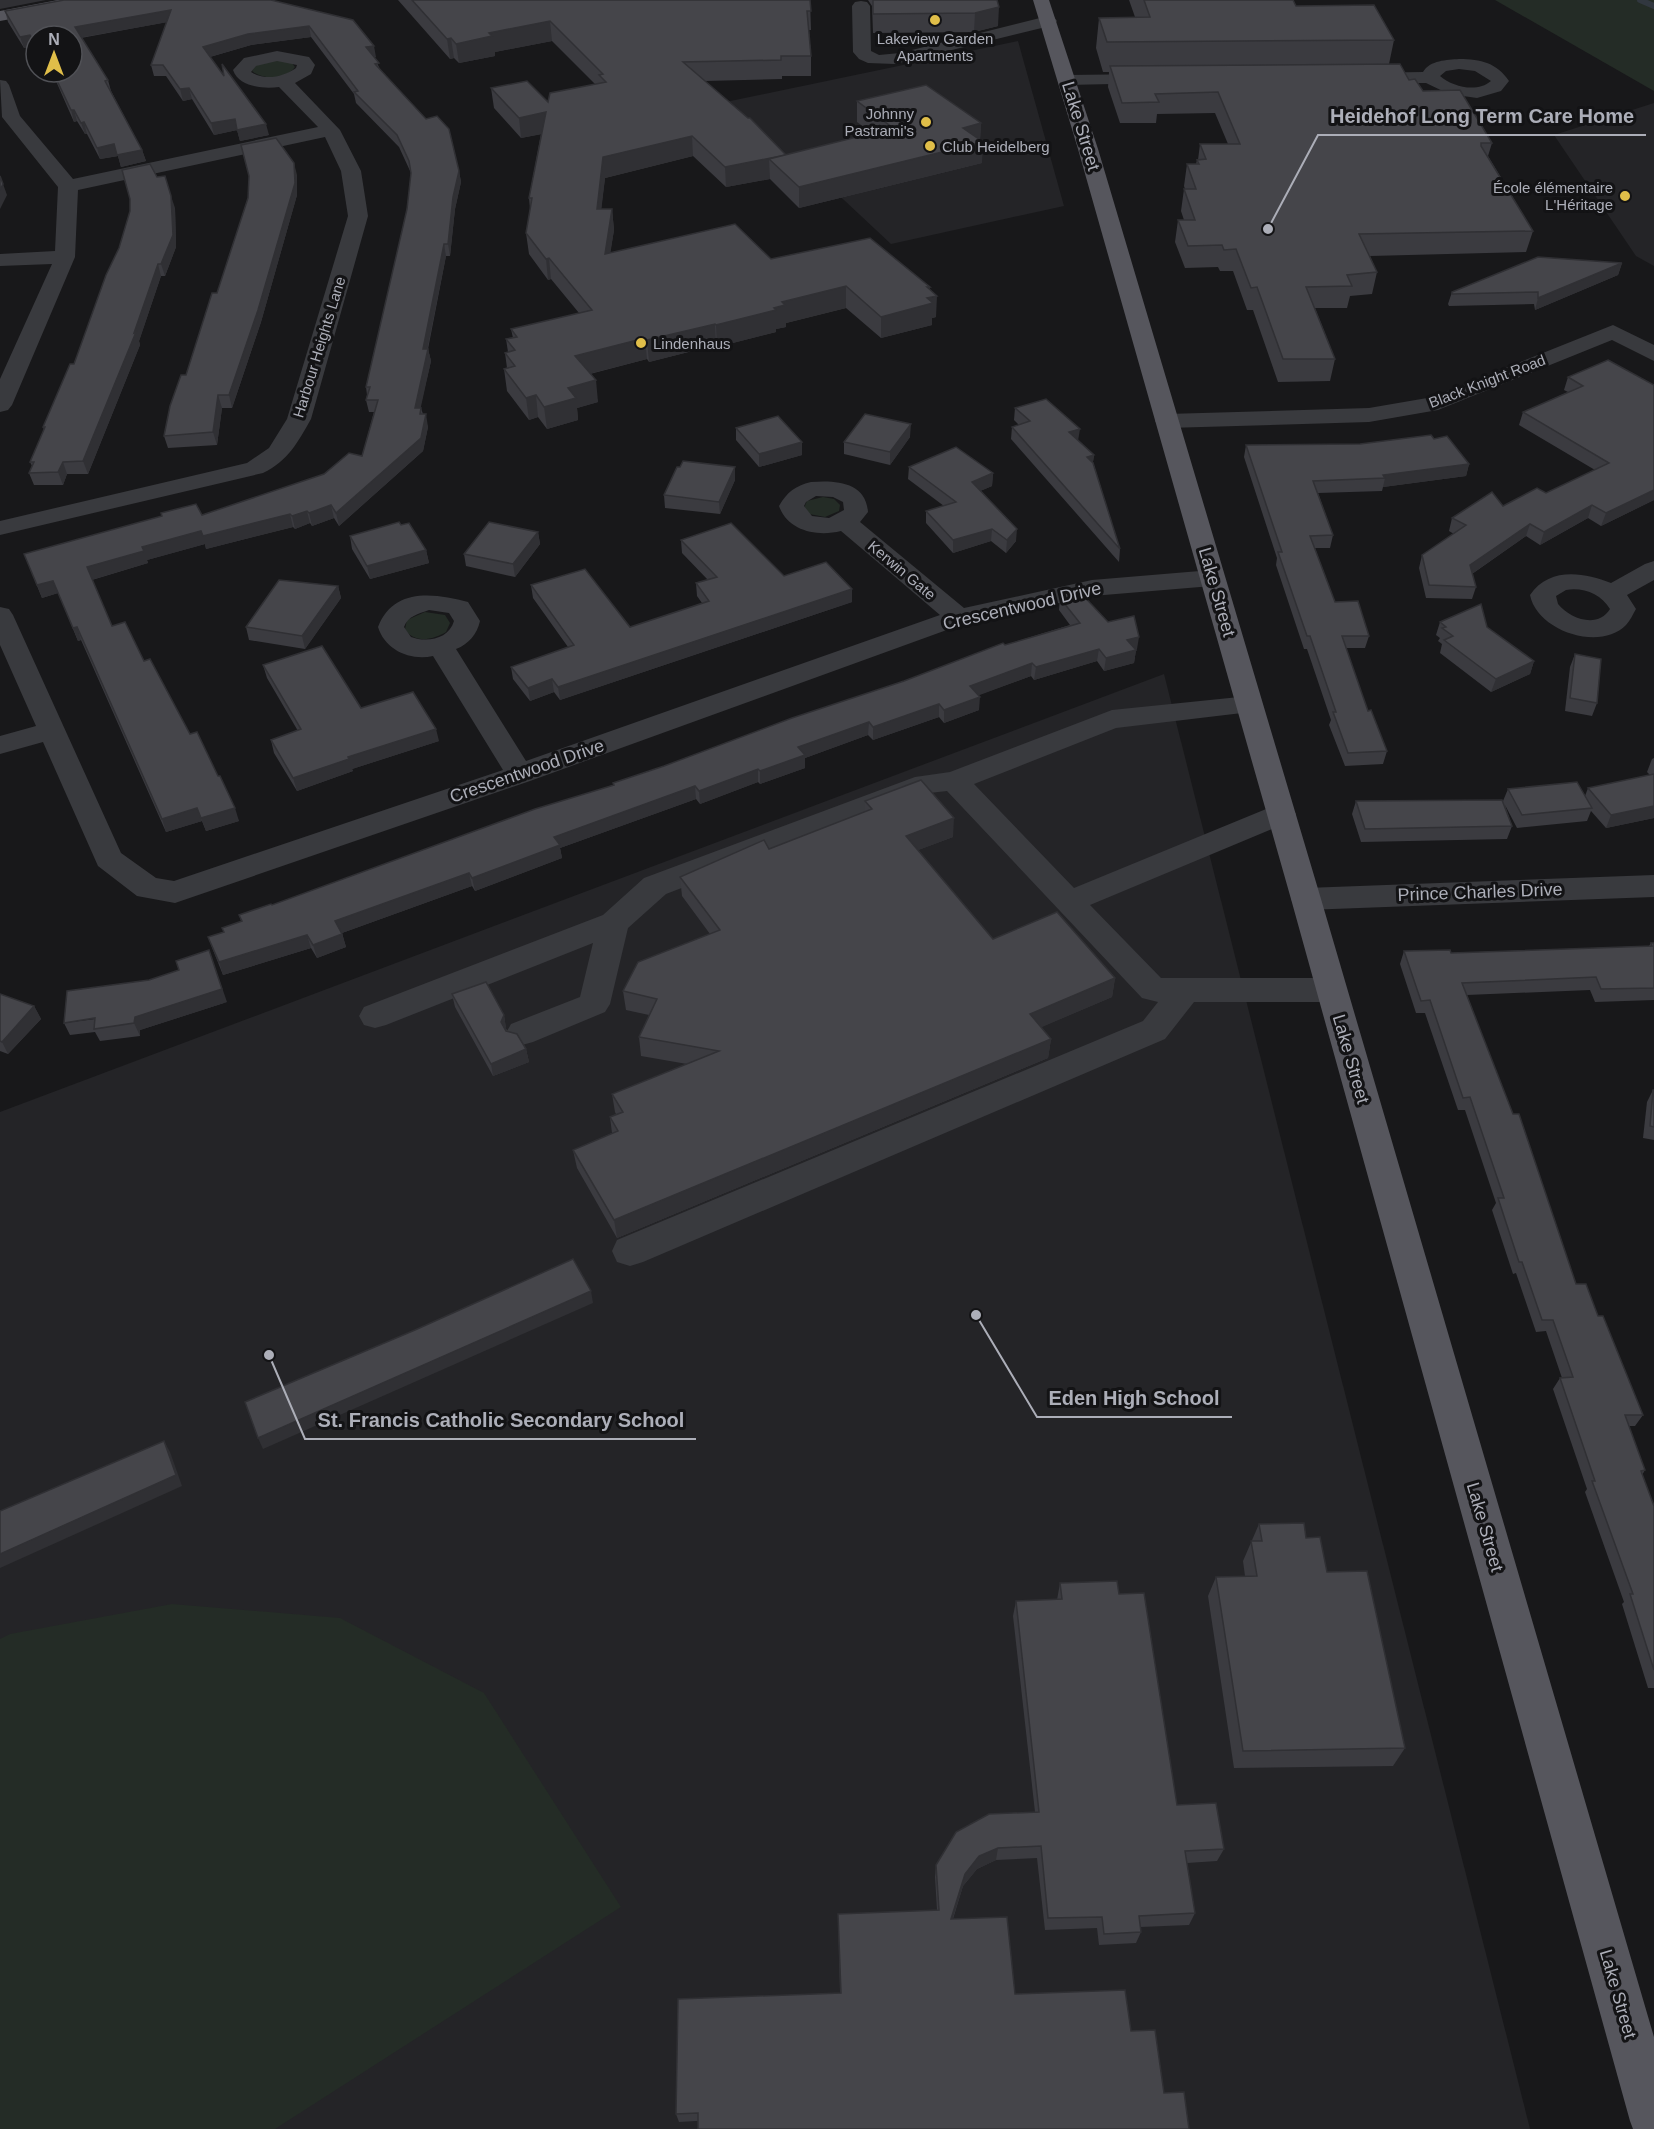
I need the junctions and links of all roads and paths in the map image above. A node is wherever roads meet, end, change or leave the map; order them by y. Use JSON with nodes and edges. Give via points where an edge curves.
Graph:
{"nodes":[{"id":1,"x":86,"y":0,"type":"edge"},
{"id":2,"x":1041,"y":0,"type":"edge"},
{"id":3,"x":861,"y":6,"type":"dead end"},
{"id":4,"x":0,"y":16,"type":"edge"},
{"id":5,"x":1048,"y":21,"type":"junction"},
{"id":6,"x":1431,"y":77,"type":"dead end"},
{"id":7,"x":1348,"y":78,"type":"edge"},
{"id":8,"x":1171,"y":79,"type":"edge"},
{"id":9,"x":1067,"y":80,"type":"junction"},
{"id":10,"x":283,"y":81,"type":"dead end"},
{"id":11,"x":0,"y":85,"type":"edge"},
{"id":12,"x":6,"y":118,"type":"edge"},
{"id":13,"x":331,"y":130,"type":"junction"},
{"id":14,"x":68,"y":186,"type":"junction"},
{"id":15,"x":65,"y":257,"type":"junction"},
{"id":16,"x":0,"y":261,"type":"edge"},
{"id":17,"x":1654,"y":354,"type":"edge"},
{"id":18,"x":0,"y":402,"type":"edge"},
{"id":19,"x":1167,"y":421,"type":"junction"},
{"id":20,"x":845,"y":522,"type":"dead end"},
{"id":21,"x":0,"y":528,"type":"edge"},
{"id":22,"x":1654,"y":569,"type":"edge"},
{"id":23,"x":1212,"y":578,"type":"junction"},
{"id":24,"x":1612,"y":593,"type":"dead end"},
{"id":25,"x":0,"y":615,"type":"edge"},
{"id":26,"x":959,"y":617,"type":"junction"},
{"id":27,"x":441,"y":646,"type":"dead end"},
{"id":28,"x":1249,"y":705,"type":"junction"},
{"id":29,"x":53,"y":730,"type":"junction"},
{"id":30,"x":0,"y":745,"type":"edge"},
{"id":31,"x":520,"y":774,"type":"junction"},
{"id":32,"x":954,"y":781,"type":"junction"},
{"id":33,"x":1281,"y":814,"type":"junction"},
{"id":34,"x":1654,"y":886,"type":"edge"},
{"id":35,"x":1306,"y":899,"type":"junction"},
{"id":36,"x":1069,"y":902,"type":"junction"},
{"id":37,"x":614,"y":923,"type":"junction"},
{"id":38,"x":1185,"y":990,"type":"junction"},
{"id":39,"x":1331,"y":990,"type":"junction"},
{"id":40,"x":375,"y":1016,"type":"dead end"},
{"id":41,"x":522,"y":1033,"type":"dead end"},
{"id":42,"x":630,"y":1251,"type":"dead end"},
{"id":43,"x":1654,"y":2121,"type":"edge"}],
"edges":[{"from":1,"to":4,"type":"main road"},
{"from":2,"to":5,"type":"main road","name":"Lake Street"},
{"from":3,"to":5,"type":"street","via":[[862,52],[868,58],[879,59],[900,58]]},
{"from":5,"to":9,"type":"main road","name":"Lake Street"},
{"from":6,"to":7,"type":"street"},
{"from":8,"to":9,"type":"street"},
{"from":9,"to":19,"type":"main road","name":"Lake Street"},
{"from":10,"to":13,"type":"street","name":"Harbour Heights Lane"},
{"from":11,"to":12,"type":"street"},
{"from":12,"to":14,"type":"street"},
{"from":13,"to":14,"type":"street"},
{"from":13,"to":21,"type":"street","name":"Harbour Heights Lane","via":[[351,171],[358,216],[299,419],[285,446],[272,460],[255,468]]},
{"from":14,"to":15,"type":"street"},
{"from":15,"to":16,"type":"street"},
{"from":15,"to":18,"type":"street"},
{"from":17,"to":19,"type":"street","name":"Black Knight Road","via":[[1613,332],[1438,403],[1369,415]]},
{"from":19,"to":23,"type":"main road","name":"Lake Street"},
{"from":20,"to":26,"type":"street","name":"Kerwin Gate"},
{"from":22,"to":24,"type":"street"},
{"from":23,"to":26,"type":"street","name":"Crescentwood Drive","via":[[1092,588]]},
{"from":23,"to":28,"type":"main road","name":"Lake Street"},
{"from":25,"to":29,"type":"street","name":"Crescentwood Drive"},
{"from":26,"to":31,"type":"street","name":"Crescentwood Drive"},
{"from":27,"to":31,"type":"street"},
{"from":28,"to":32,"type":"street","via":[[1112,719]]},
{"from":28,"to":33,"type":"main road","name":"Lake Street"},
{"from":29,"to":30,"type":"street"},
{"from":29,"to":31,"type":"street","name":"Crescentwood Drive","via":[[109,859],[148,888],[175,892]]},
{"from":32,"to":36,"type":"street"},
{"from":32,"to":37,"type":"street","via":[[925,784],[655,886]]},
{"from":33,"to":35,"type":"main road","name":"Lake Street"},
{"from":33,"to":36,"type":"street"},
{"from":34,"to":35,"type":"street","name":"Prince Charles Drive"},
{"from":35,"to":39,"type":"main road","name":"Lake Street"},
{"from":36,"to":38,"type":"street","via":[[1153,990]]},
{"from":37,"to":40,"type":"street"},
{"from":37,"to":41,"type":"street","via":[[594,1004]]},
{"from":38,"to":39,"type":"street"},
{"from":38,"to":42,"type":"street","via":[[1154,1030]]},
{"from":39,"to":43,"type":"main road","name":"Lake Street"}]}
